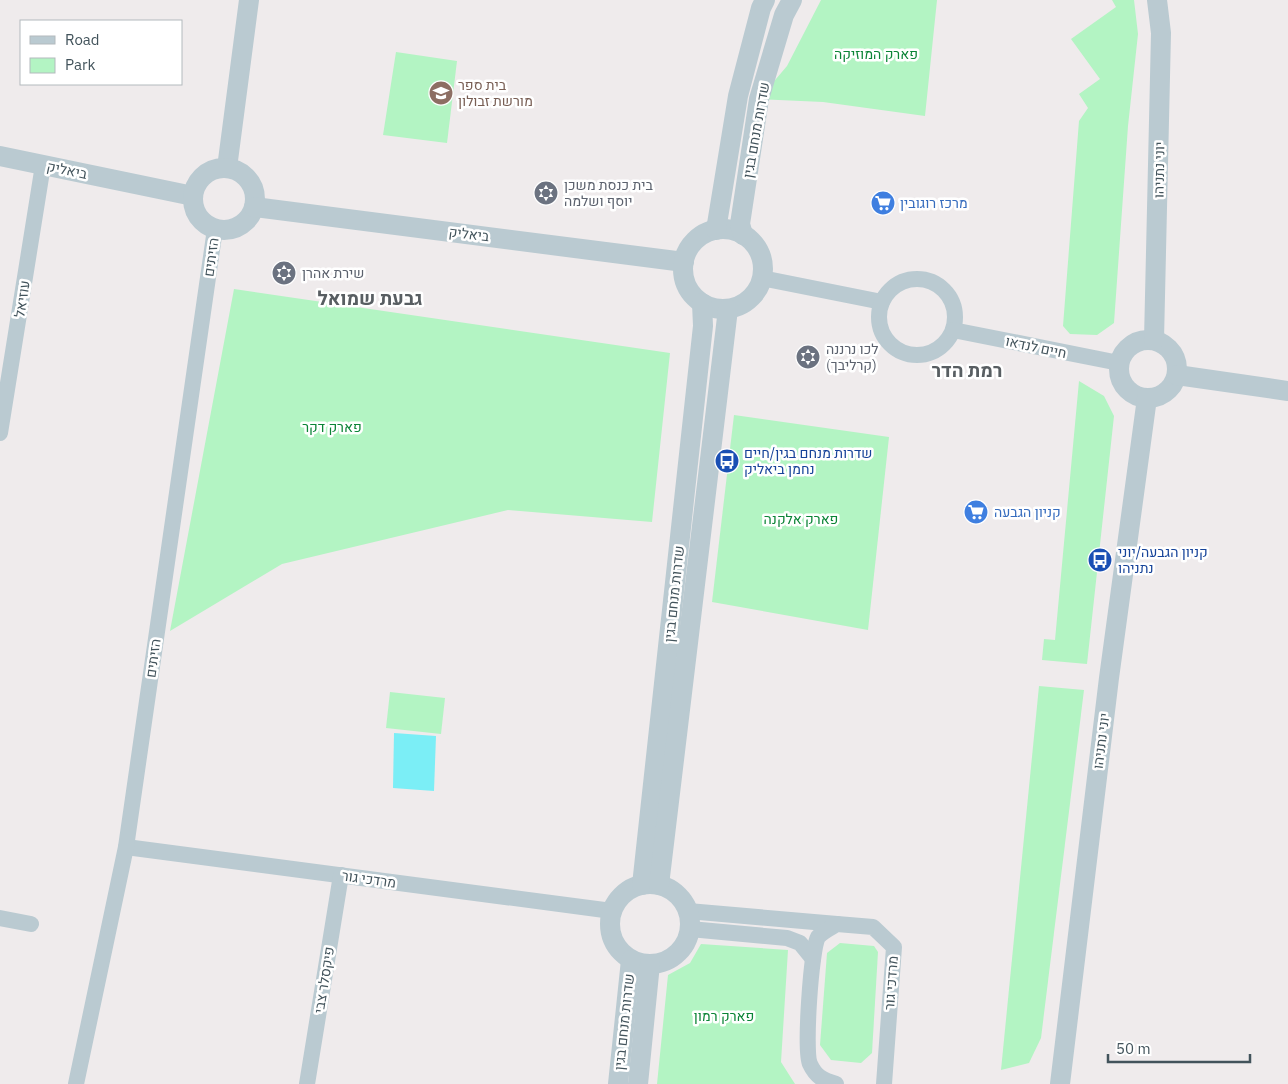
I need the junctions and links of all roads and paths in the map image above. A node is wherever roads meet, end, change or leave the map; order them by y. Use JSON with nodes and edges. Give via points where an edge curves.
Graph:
{"nodes":[{"id":1,"x":249,"y":0,"type":"edge"},
{"id":2,"x":766,"y":0,"type":"edge"},
{"id":3,"x":792,"y":0,"type":"edge"},
{"id":4,"x":1157,"y":0,"type":"edge"},
{"id":5,"x":0,"y":156,"type":"edge"},
{"id":6,"x":43,"y":165,"type":"junction"},
{"id":7,"x":227,"y":168,"type":"junction"},
{"id":8,"x":193,"y":196,"type":"junction"},
{"id":9,"x":254,"y":207,"type":"junction"},
{"id":10,"x":215,"y":229,"type":"junction"},
{"id":11,"x":716,"y":230,"type":"junction"},
{"id":12,"x":743,"y":235,"type":"junction"},
{"id":13,"x":684,"y":262,"type":"junction"},
{"id":14,"x":762,"y":278,"type":"junction"},
{"id":15,"x":882,"y":302,"type":"junction"},
{"id":16,"x":702,"y":303,"type":"junction"},
{"id":17,"x":728,"y":309,"type":"junction"},
{"id":18,"x":953,"y":330,"type":"junction"},
{"id":19,"x":1154,"y":340,"type":"junction"},
{"id":20,"x":1119,"y":364,"type":"junction"},
{"id":21,"x":1177,"y":375,"type":"junction"},
{"id":22,"x":1288,"y":391,"type":"edge"},
{"id":23,"x":1147,"y":398,"type":"junction"},
{"id":24,"x":0,"y":432,"type":"edge"},
{"id":25,"x":126,"y":847,"type":"junction"},
{"id":26,"x":341,"y":875,"type":"junction"},
{"id":27,"x":651,"y":885,"type":"junction"},
{"id":28,"x":612,"y":911,"type":"junction"},
{"id":29,"x":0,"y":918,"type":"edge"},
{"id":30,"x":689,"y":920,"type":"junction"},
{"id":31,"x":31,"y":924,"type":"dead end"},
{"id":32,"x":837,"y":924,"type":"junction"},
{"id":33,"x":813,"y":959,"type":"junction"},
{"id":34,"x":631,"y":960,"type":"junction"},
{"id":35,"x":650,"y":964,"type":"junction"},
{"id":36,"x":76,"y":1084,"type":"edge"},
{"id":37,"x":307,"y":1084,"type":"edge"},
{"id":38,"x":618,"y":1084,"type":"edge"},
{"id":39,"x":638,"y":1084,"type":"edge"},
{"id":40,"x":836,"y":1084,"type":"edge"},
{"id":41,"x":884,"y":1084,"type":"edge"},
{"id":42,"x":1060,"y":1084,"type":"edge"}],
"edges":[{"from":1,"to":7,"type":"street"},
{"from":2,"to":11,"type":"street","name":"שדרות מנחם בגין","via":[[761,8],[738,96]]},
{"from":3,"to":12,"type":"street","name":"שדרות מנחם בגין","via":[[784,15],[759,99],[740,224]]},
{"from":4,"to":19,"type":"street","name":"יוני נתניהו","via":[[1161,33]]},
{"from":5,"to":6,"type":"street","name":"ביאליק"},
{"from":6,"to":8,"type":"street","name":"ביאליק"},
{"from":6,"to":24,"type":"street","name":"עוזיאל"},
{"from":7,"to":8,"type":"street","via":[[208,172],[195,187]]},
{"from":7,"to":9,"type":"street","via":[[237,171],[252,186]]},
{"from":8,"to":10,"type":"street","via":[[198,216]]},
{"from":9,"to":10,"type":"street","via":[[243,224],[235,228]]},
{"from":9,"to":13,"type":"street","name":"ביאליק"},
{"from":10,"to":25,"type":"street","name":"הזיתים"},
{"from":11,"to":12,"type":"street","via":[[730,230]]},
{"from":11,"to":13,"type":"street","via":[[695,241]]},
{"from":12,"to":14,"type":"street","via":[[760,253]]},
{"from":13,"to":16,"type":"street","via":[[686,285]]},
{"from":14,"to":15,"type":"street"},
{"from":14,"to":17,"type":"street","via":[[750,299]]},
{"from":15,"to":18,"type":"street","via":[[898,284],[922,280],[933,283],[950,298],[954,308]]},
{"from":15,"to":18,"type":"street","via":[[880,328],[886,339],[906,354],[930,353],[948,340]]},
{"from":16,"to":17,"type":"street"},
{"from":16,"to":27,"type":"street","name":"שדרות מנחם בגין","via":[[703,326]]},
{"from":17,"to":27,"type":"street","name":"שדרות מנחם בגין"},
{"from":18,"to":20,"type":"street","name":"חיים לנדאו"},
{"from":19,"to":20,"type":"street","via":[[1134,342],[1126,349]]},
{"from":19,"to":21,"type":"street","via":[[1168,347],[1174,355]]},
{"from":20,"to":23,"type":"street","via":[[1122,384],[1129,391]]},
{"from":21,"to":22,"type":"street"},
{"from":21,"to":23,"type":"street","via":[[1166,392]]},
{"from":23,"to":42,"type":"street","name":"יוני נתניהו"},
{"from":25,"to":26,"type":"street","name":"מרדכי גור"},
{"from":25,"to":36,"type":"street","name":"הזיתים"},
{"from":26,"to":28,"type":"street","name":"מרדכי גור"},
{"from":26,"to":37,"type":"street","name":"פיקסלר צבי"},
{"from":27,"to":28,"type":"street","via":[[629,890],[618,899]]},
{"from":27,"to":30,"type":"street","via":[[676,895]]},
{"from":28,"to":34,"type":"street","via":[[610,934],[622,953]]},
{"from":29,"to":31,"type":"street"},
{"from":30,"to":32,"type":"street","name":"מרדכי גור"},
{"from":30,"to":33,"type":"street","via":[[786,938],[800,943]]},
{"from":30,"to":35,"type":"street","via":[[681,950],[672,958]]},
{"from":32,"to":33,"type":"street","via":[[818,937]]},
{"from":32,"to":41,"type":"street","name":"מרדכי גור","via":[[873,927],[894,947]]},
{"from":33,"to":40,"type":"street","via":[[809,1062],[819,1078]]},
{"from":34,"to":35,"type":"street"},
{"from":34,"to":38,"type":"street","name":"שדרות מנחם בגין"},
{"from":35,"to":39,"type":"street","name":"שדרות מנחם בגין"}]}
